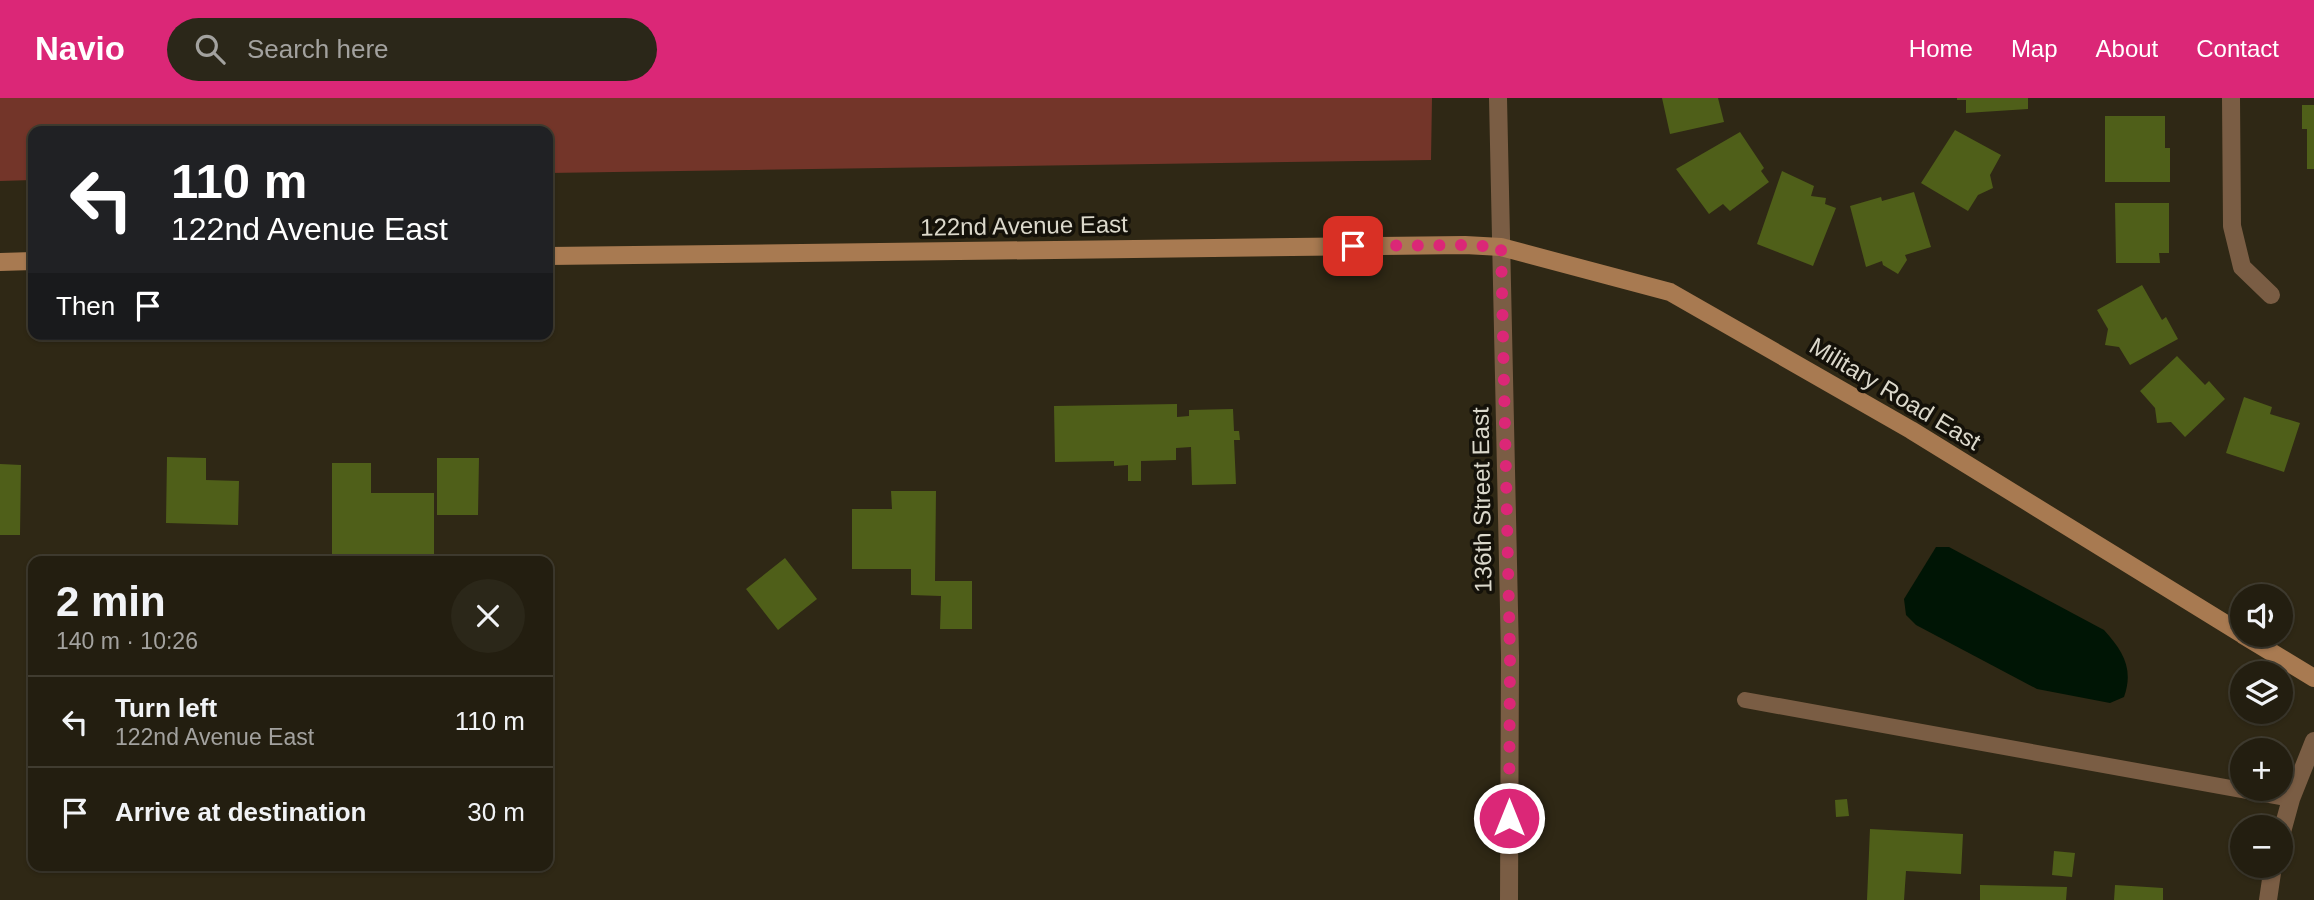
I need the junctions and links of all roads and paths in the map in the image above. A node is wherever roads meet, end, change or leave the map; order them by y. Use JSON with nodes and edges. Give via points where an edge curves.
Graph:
{"nodes":[{"id":1,"x":1498,"y":98,"type":"edge"},
{"id":2,"x":2231,"y":98,"type":"edge"},
{"id":3,"x":1501,"y":247,"type":"junction"},
{"id":4,"x":553,"y":256,"type":"edge"},
{"id":5,"x":28,"y":261,"type":"edge"},
{"id":6,"x":0,"y":262,"type":"edge"},
{"id":7,"x":2271,"y":295,"type":"dead end"},
{"id":8,"x":2230,"y":627,"type":"edge"},
{"id":9,"x":2263,"y":647,"type":"edge"},
{"id":10,"x":2314,"y":678,"type":"edge"},
{"id":11,"x":1745,"y":700,"type":"dead end"},
{"id":12,"x":2314,"y":741,"type":"edge"},
{"id":13,"x":2230,"y":788,"type":"edge"},
{"id":14,"x":2293,"y":794,"type":"edge"},
{"id":15,"x":2271,"y":878,"type":"edge"},
{"id":16,"x":1509,"y":900,"type":"edge"},
{"id":17,"x":2268,"y":900,"type":"edge"}],
"edges":[{"from":1,"to":3,"type":"street","name":"136th Street East"},
{"from":2,"to":7,"type":"street","via":[[2232,226],[2242,267]]},
{"from":3,"to":4,"type":"main road","name":"122nd Avenue East"},
{"from":3,"to":8,"type":"main road","name":"Military Road East","via":[[1670,292],[1911,430]]},
{"from":3,"to":16,"type":"street","name":"136th Street East","via":[[1510,656]]},
{"from":5,"to":6,"type":"main road"},
{"from":9,"to":10,"type":"main road","name":"Military Road East"},
{"from":11,"to":13,"type":"lane"},
{"from":12,"to":14,"type":"street"},
{"from":15,"to":17,"type":"street"}]}
